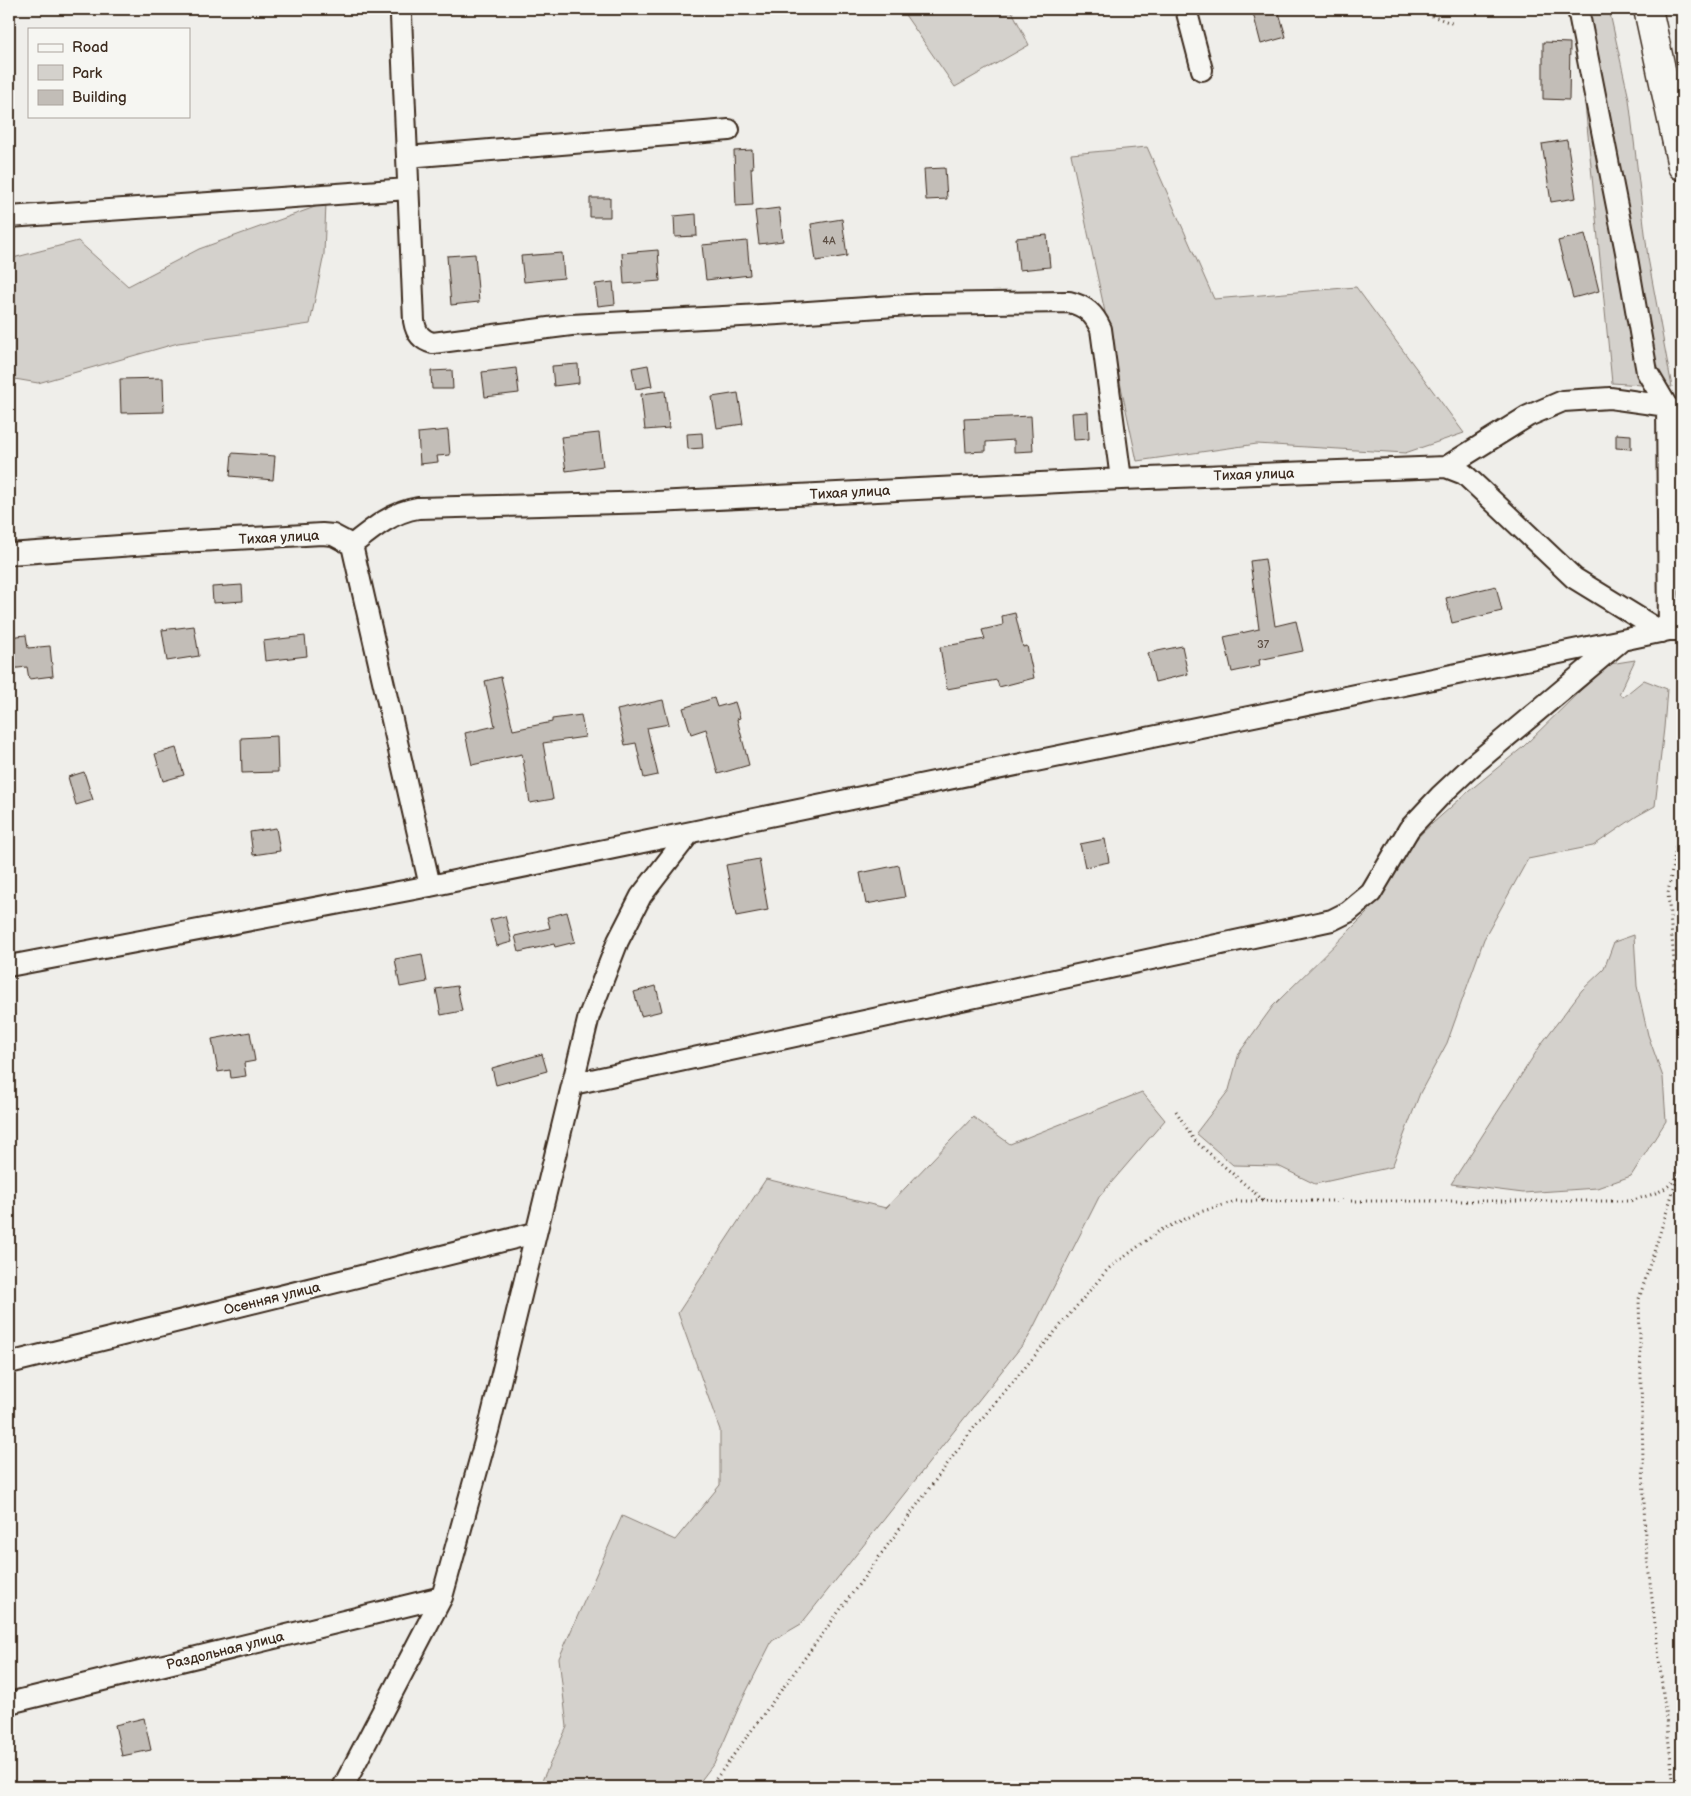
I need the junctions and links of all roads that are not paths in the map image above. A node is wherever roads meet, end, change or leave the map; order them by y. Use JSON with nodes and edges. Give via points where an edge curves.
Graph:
{"nodes":[{"id":1,"x":1186,"y":9,"type":"edge"},
{"id":2,"x":1578,"y":9,"type":"edge"},
{"id":3,"x":1648,"y":9,"type":"edge"},
{"id":4,"x":401,"y":16,"type":"dead end"},
{"id":5,"x":1202,"y":70,"type":"dead end"},
{"id":6,"x":729,"y":130,"type":"dead end"},
{"id":7,"x":407,"y":157,"type":"junction"},
{"id":8,"x":1682,"y":166,"type":"edge"},
{"id":9,"x":408,"y":190,"type":"junction"},
{"id":10,"x":9,"y":217,"type":"edge"},
{"id":11,"x":1675,"y":411,"type":"edge"},
{"id":12,"x":1446,"y":467,"type":"junction"},
{"id":13,"x":1121,"y":479,"type":"junction"},
{"id":14,"x":352,"y":545,"type":"junction"},
{"id":15,"x":9,"y":554,"type":"edge"},
{"id":16,"x":1671,"y":631,"type":"edge"},
{"id":17,"x":1622,"y":640,"type":"junction"},
{"id":18,"x":689,"y":834,"type":"junction"},
{"id":19,"x":430,"y":886,"type":"junction"},
{"id":20,"x":9,"y":966,"type":"edge"},
{"id":21,"x":573,"y":1084,"type":"junction"},
{"id":22,"x":535,"y":1233,"type":"junction"},
{"id":23,"x":9,"y":1363,"type":"edge"},
{"id":24,"x":442,"y":1597,"type":"junction"},
{"id":25,"x":9,"y":1703,"type":"edge"},
{"id":26,"x":344,"y":1787,"type":"edge"}],
"edges":[{"from":1,"to":5,"type":"street"},
{"from":2,"to":11,"type":"street","via":[[1647,372]]},
{"from":3,"to":8,"type":"street"},
{"from":4,"to":7,"type":"street"},
{"from":6,"to":7,"type":"street"},
{"from":7,"to":9,"type":"street"},
{"from":9,"to":10,"type":"street"},
{"from":9,"to":13,"type":"street","via":[[414,320],[419,335],[433,343],[571,325],[924,304],[1069,302],[1079,305],[1089,310],[1101,329]]},
{"from":11,"to":12,"type":"street","name":"Тихая улица","via":[[1610,398],[1562,401],[1528,416]]},
{"from":11,"to":16,"type":"street"},
{"from":12,"to":13,"type":"street","name":"Тихая улица"},
{"from":12,"to":16,"type":"street","via":[[1464,474],[1574,578]]},
{"from":13,"to":14,"type":"street","name":"Тихая улица","via":[[656,502],[418,508],[391,516]]},
{"from":14,"to":15,"type":"street","name":"Тихая улица","via":[[333,535],[322,534]]},
{"from":14,"to":19,"type":"street"},
{"from":16,"to":17,"type":"street"},
{"from":17,"to":18,"type":"street"},
{"from":17,"to":21,"type":"street","via":[[1440,796],[1409,829],[1371,893],[1348,912],[1332,920]]},
{"from":18,"to":19,"type":"street"},
{"from":18,"to":21,"type":"street","via":[[641,896],[618,940],[589,1016]]},
{"from":19,"to":20,"type":"street"},
{"from":21,"to":22,"type":"street"},
{"from":22,"to":23,"type":"street","name":"Осенняя улица"},
{"from":22,"to":24,"type":"street","via":[[489,1426]]},
{"from":24,"to":25,"type":"street","name":"Раздольная улица"},
{"from":24,"to":26,"type":"street"}]}
